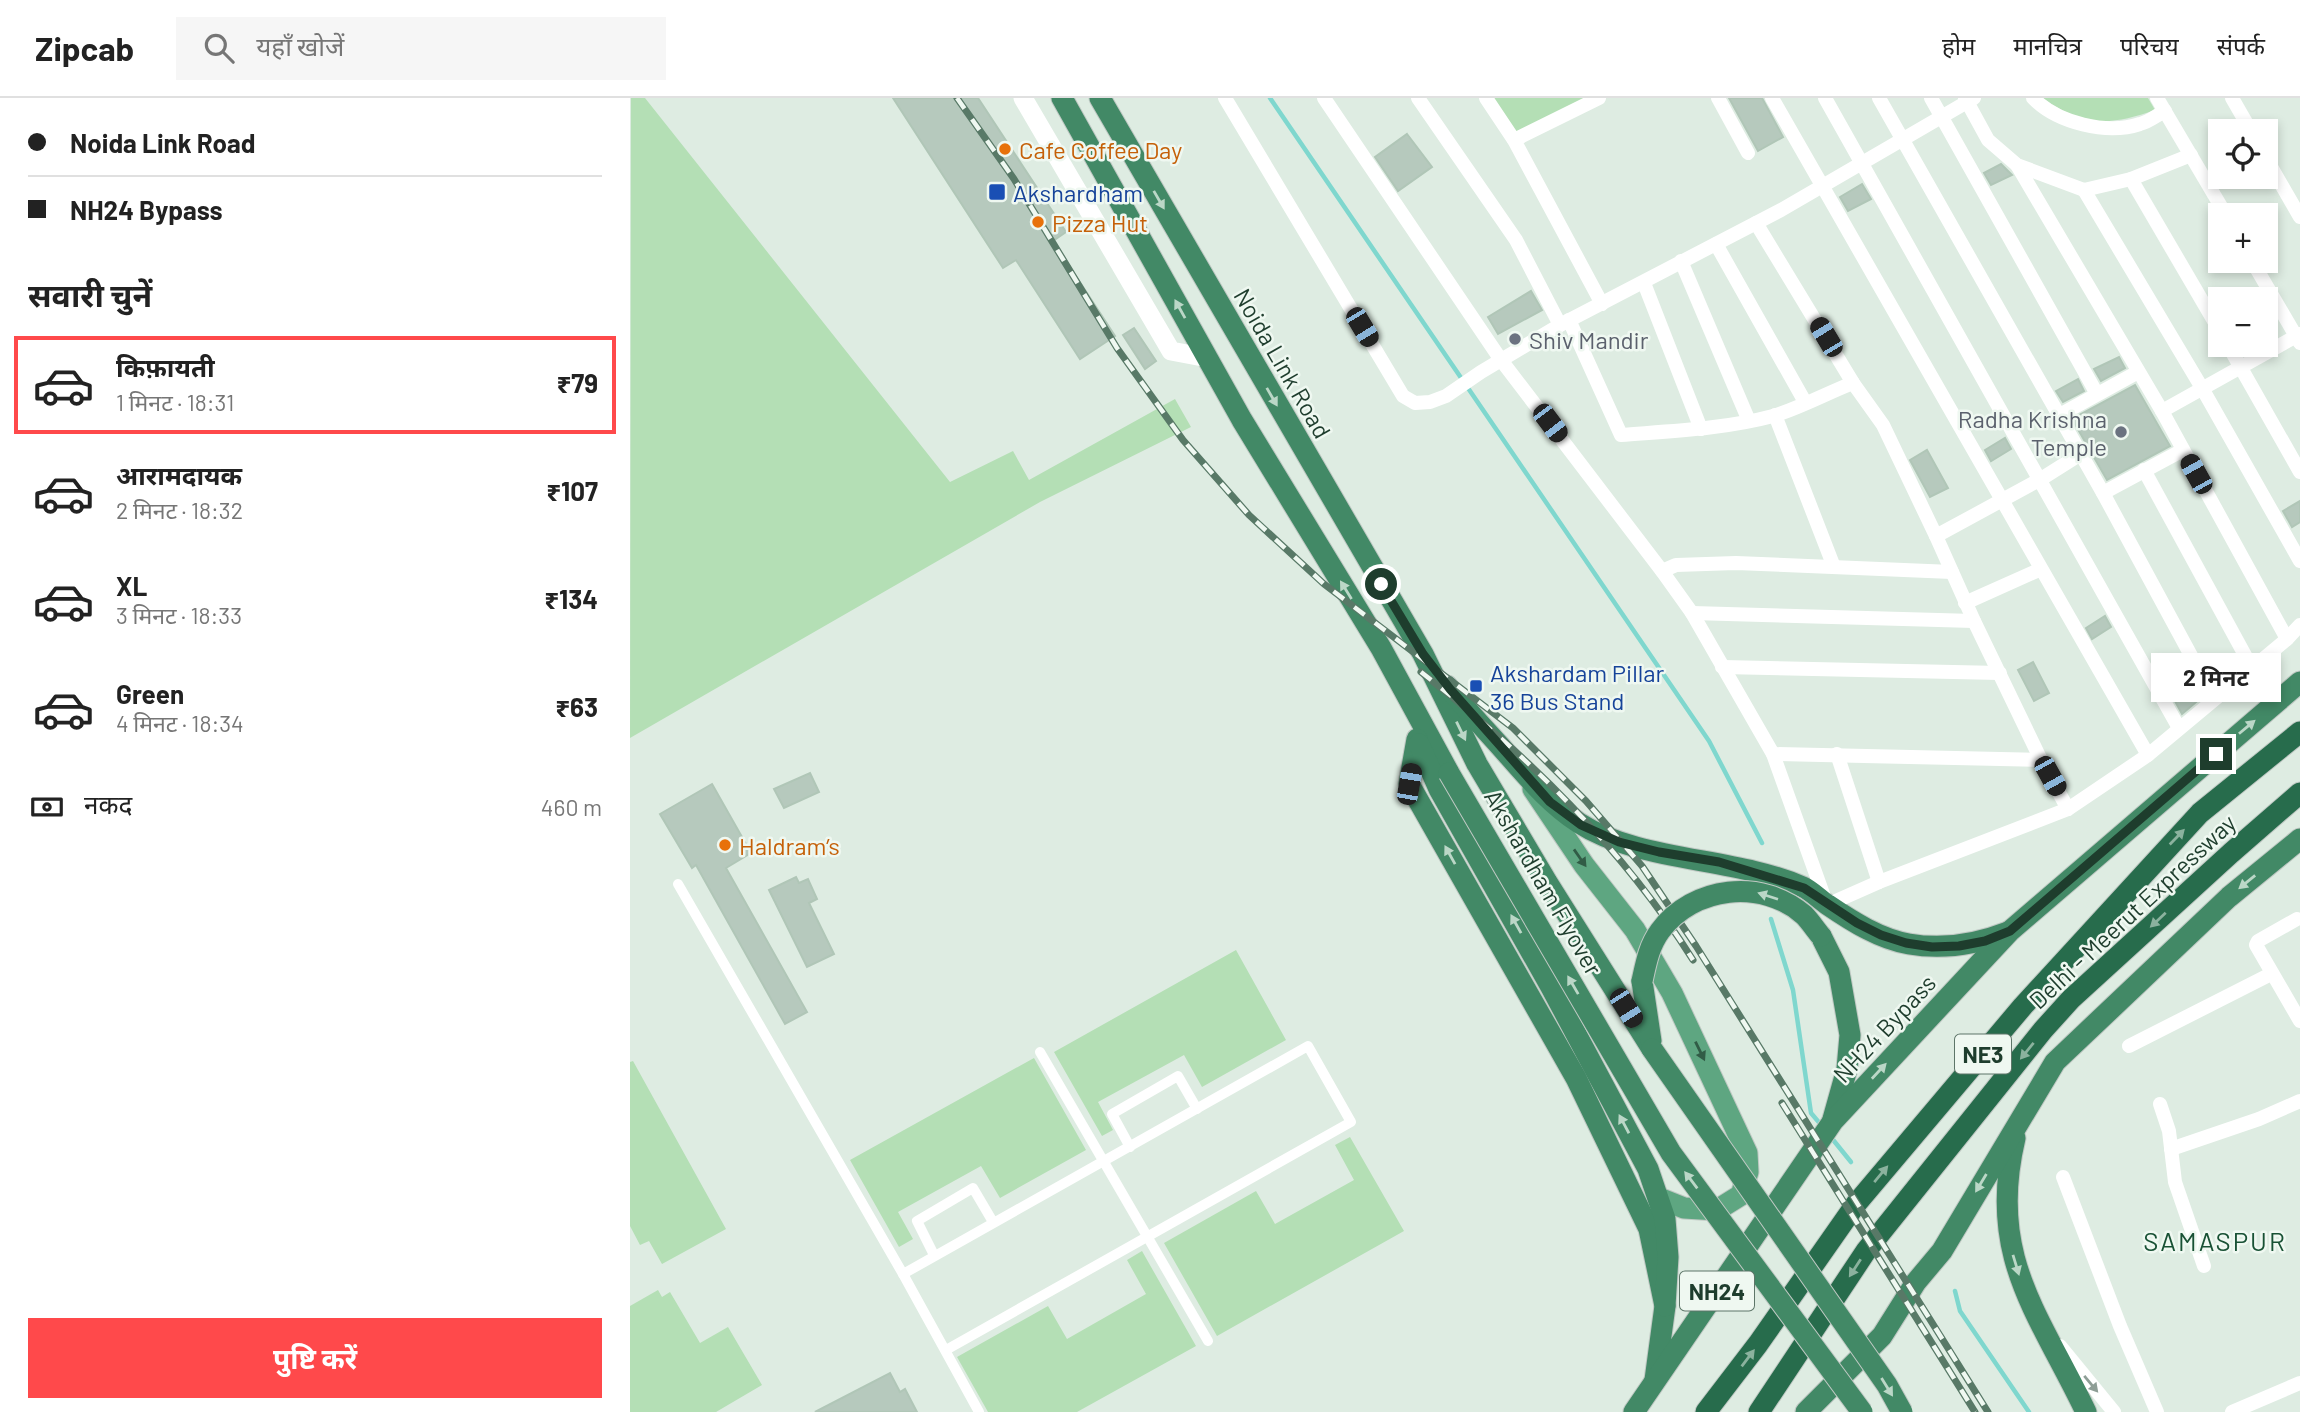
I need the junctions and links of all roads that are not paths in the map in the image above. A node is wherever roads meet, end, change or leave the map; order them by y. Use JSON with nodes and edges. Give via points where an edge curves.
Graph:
{"nodes":[{"id":1,"x":1023,"y":98,"type":"edge"},
{"id":2,"x":1062,"y":98,"type":"edge"},
{"id":3,"x":1100,"y":98,"type":"edge"},
{"id":4,"x":1225,"y":98,"type":"edge"},
{"id":5,"x":1324,"y":98,"type":"edge"},
{"id":6,"x":1418,"y":98,"type":"edge"},
{"id":7,"x":1486,"y":98,"type":"edge"},
{"id":8,"x":1599,"y":98,"type":"edge"},
{"id":9,"x":1718,"y":98,"type":"edge"},
{"id":10,"x":1772,"y":98,"type":"edge"},
{"id":11,"x":1825,"y":98,"type":"edge"},
{"id":12,"x":1879,"y":98,"type":"edge"},
{"id":13,"x":1931,"y":98,"type":"edge"},
{"id":14,"x":2033,"y":98,"type":"edge"},
{"id":15,"x":2157,"y":98,"type":"edge"},
{"id":16,"x":2232,"y":98,"type":"edge"},
{"id":17,"x":1969,"y":99,"type":"edge"},
{"id":18,"x":2165,"y":111,"type":"junction"},
{"id":19,"x":1942,"y":116,"type":"junction"},
{"id":20,"x":2244,"y":119,"type":"edge"},
{"id":21,"x":1514,"y":139,"type":"junction"},
{"id":22,"x":1902,"y":139,"type":"junction"},
{"id":23,"x":1748,"y":153,"type":"dead end"},
{"id":24,"x":2191,"y":155,"type":"junction"},
{"id":25,"x":1862,"y":164,"type":"junction"},
{"id":26,"x":2017,"y":165,"type":"junction"},
{"id":27,"x":2130,"y":178,"type":"junction"},
{"id":28,"x":2278,"y":179,"type":"edge"},
{"id":29,"x":1823,"y":186,"type":"junction"},
{"id":30,"x":2084,"y":190,"type":"junction"},
{"id":31,"x":2219,"y":203,"type":"edge"},
{"id":32,"x":2300,"y":217,"type":"edge"},
{"id":33,"x":1756,"y":223,"type":"junction"},
{"id":34,"x":1716,"y":244,"type":"junction"},
{"id":35,"x":1681,"y":261,"type":"junction"},
{"id":36,"x":2259,"y":273,"type":"edge"},
{"id":37,"x":1644,"y":283,"type":"junction"},
{"id":38,"x":1602,"y":304,"type":"junction"},
{"id":39,"x":2208,"y":311,"type":"edge"},
{"id":40,"x":1564,"y":322,"type":"junction"},
{"id":41,"x":2299,"y":338,"type":"edge"},
{"id":42,"x":2235,"y":357,"type":"edge"},
{"id":43,"x":1208,"y":358,"type":"junction"},
{"id":44,"x":1501,"y":360,"type":"junction"},
{"id":45,"x":2241,"y":367,"type":"junction"},
{"id":46,"x":2138,"y":372,"type":"junction"},
{"id":47,"x":1853,"y":383,"type":"junction"},
{"id":48,"x":2202,"y":388,"type":"junction"},
{"id":49,"x":2097,"y":394,"type":"junction"},
{"id":50,"x":1805,"y":402,"type":"junction"},
{"id":51,"x":2162,"y":411,"type":"junction"},
{"id":52,"x":1775,"y":415,"type":"junction"},
{"id":53,"x":2058,"y":416,"type":"junction"},
{"id":54,"x":1749,"y":421,"type":"junction"},
{"id":55,"x":1701,"y":429,"type":"junction"},
{"id":56,"x":2183,"y":450,"type":"junction"},
{"id":57,"x":2079,"y":454,"type":"junction"},
{"id":58,"x":2144,"y":470,"type":"junction"},
{"id":59,"x":2300,"y":472,"type":"edge"},
{"id":60,"x":2040,"y":479,"type":"junction"},
{"id":61,"x":2103,"y":493,"type":"junction"},
{"id":62,"x":2001,"y":500,"type":"junction"},
{"id":63,"x":1936,"y":536,"type":"junction"},
{"id":64,"x":2300,"y":561,"type":"edge"},
{"id":65,"x":1834,"y":567,"type":"junction"},
{"id":66,"x":2042,"y":569,"type":"junction"},
{"id":67,"x":1662,"y":570,"type":"junction"},
{"id":68,"x":1952,"y":572,"type":"junction"},
{"id":69,"x":1965,"y":603,"type":"junction"},
{"id":70,"x":1692,"y":613,"type":"junction"},
{"id":71,"x":1973,"y":621,"type":"junction"},
{"id":72,"x":2300,"y":625,"type":"edge"},
{"id":73,"x":2287,"y":639,"type":"junction"},
{"id":74,"x":1381,"y":648,"type":"junction"},
{"id":75,"x":1423,"y":654,"type":"junction"},
{"id":76,"x":1722,"y":667,"type":"junction"},
{"id":77,"x":2252,"y":668,"type":"junction"},
{"id":78,"x":2000,"y":673,"type":"junction"},
{"id":79,"x":2300,"y":682,"type":"edge"},
{"id":80,"x":2214,"y":698,"type":"junction"},
{"id":81,"x":2179,"y":728,"type":"junction"},
{"id":82,"x":2300,"y":732,"type":"edge"},
{"id":83,"x":1417,"y":739,"type":"junction"},
{"id":84,"x":1773,"y":754,"type":"junction"},
{"id":85,"x":1837,"y":754,"type":"junction"},
{"id":86,"x":2148,"y":755,"type":"junction"},
{"id":87,"x":2040,"y":760,"type":"junction"},
{"id":88,"x":1514,"y":761,"type":"junction"},
{"id":89,"x":2300,"y":793,"type":"edge"},
{"id":90,"x":2068,"y":809,"type":"junction"},
{"id":91,"x":2300,"y":839,"type":"edge"},
{"id":92,"x":1879,"y":882,"type":"junction"},
{"id":93,"x":678,"y":884,"type":"dead end"},
{"id":94,"x":1828,"y":905,"type":"junction"},
{"id":95,"x":2299,"y":920,"type":"edge"},
{"id":96,"x":2010,"y":931,"type":"junction"},
{"id":97,"x":2271,"y":974,"type":"junction"},
{"id":98,"x":2300,"y":1021,"type":"edge"},
{"id":99,"x":2129,"y":1046,"type":"dead end"},
{"id":100,"x":1652,"y":1049,"type":"junction"},
{"id":101,"x":1040,"y":1052,"type":"dead end"},
{"id":102,"x":2300,"y":1101,"type":"edge"},
{"id":103,"x":2028,"y":1103,"type":"junction"},
{"id":104,"x":2160,"y":1104,"type":"dead end"},
{"id":105,"x":1197,"y":1109,"type":"junction"},
{"id":106,"x":1833,"y":1121,"type":"junction"},
{"id":107,"x":1130,"y":1147,"type":"junction"},
{"id":108,"x":2171,"y":1149,"type":"junction"},
{"id":109,"x":1104,"y":1162,"type":"junction"},
{"id":110,"x":2063,"y":1177,"type":"dead end"},
{"id":111,"x":1659,"y":1198,"type":"junction"},
{"id":112,"x":993,"y":1223,"type":"junction"},
{"id":113,"x":1147,"y":1236,"type":"junction"},
{"id":114,"x":934,"y":1255,"type":"junction"},
{"id":115,"x":2204,"y":1266,"type":"dead end"},
{"id":116,"x":903,"y":1274,"type":"junction"},
{"id":117,"x":1665,"y":1306,"type":"junction"},
{"id":118,"x":2038,"y":1318,"type":"junction"},
{"id":119,"x":1208,"y":1341,"type":"dead end"},
{"id":120,"x":946,"y":1350,"type":"junction"},
{"id":121,"x":2300,"y":1383,"type":"edge"},
{"id":122,"x":1654,"y":1386,"type":"junction"},
{"id":123,"x":979,"y":1412,"type":"edge"},
{"id":124,"x":1634,"y":1412,"type":"edge"},
{"id":125,"x":1706,"y":1412,"type":"edge"},
{"id":126,"x":1759,"y":1412,"type":"edge"},
{"id":127,"x":1806,"y":1412,"type":"edge"},
{"id":128,"x":1862,"y":1412,"type":"edge"},
{"id":129,"x":1902,"y":1412,"type":"edge"},
{"id":130,"x":2086,"y":1412,"type":"edge"},
{"id":131,"x":2114,"y":1412,"type":"edge"},
{"id":132,"x":2157,"y":1412,"type":"edge"},
{"id":133,"x":2232,"y":1412,"type":"edge"}],
"edges":[{"from":1,"to":43,"type":"street","via":[[1171,351]]},
{"from":43,"to":2,"type":"highway","one_way":true},
{"from":3,"to":75,"type":"highway","name":"Noida Link Road","one_way":true},
{"from":4,"to":44,"type":"street","via":[[1403,396],[1415,403],[1430,402]]},
{"from":5,"to":44,"type":"street"},
{"from":6,"to":40,"type":"street","via":[[1517,240]]},
{"from":7,"to":21,"type":"street"},
{"from":8,"to":21,"type":"street"},
{"from":9,"to":23,"type":"street"},
{"from":10,"to":29,"type":"street"},
{"from":11,"to":25,"type":"street"},
{"from":12,"to":22,"type":"street"},
{"from":13,"to":19,"type":"street"},
{"from":14,"to":18,"type":"street","via":[[2068,122],[2101,128],[2140,125]]},
{"from":15,"to":18,"type":"street"},
{"from":16,"to":20,"type":"street"},
{"from":17,"to":19,"type":"street"},
{"from":17,"to":26,"type":"street","via":[[1989,140]]},
{"from":18,"to":24,"type":"street"},
{"from":19,"to":22,"type":"street"},
{"from":19,"to":49,"type":"street"},
{"from":21,"to":38,"type":"street"},
{"from":22,"to":25,"type":"street"},
{"from":22,"to":53,"type":"street"},
{"from":24,"to":27,"type":"street"},
{"from":24,"to":31,"type":"street"},
{"from":25,"to":29,"type":"street"},
{"from":25,"to":60,"type":"street"},
{"from":26,"to":30,"type":"street"},
{"from":26,"to":46,"type":"street"},
{"from":27,"to":30,"type":"street"},
{"from":27,"to":39,"type":"street"},
{"from":28,"to":32,"type":"street"},
{"from":29,"to":33,"type":"street"},
{"from":29,"to":62,"type":"street"},
{"from":30,"to":48,"type":"street"},
{"from":33,"to":34,"type":"street"},
{"from":33,"to":47,"type":"street"},
{"from":34,"to":35,"type":"street"},
{"from":34,"to":50,"type":"street"},
{"from":35,"to":37,"type":"street"},
{"from":35,"to":54,"type":"street"},
{"from":36,"to":41,"type":"street"},
{"from":37,"to":38,"type":"street"},
{"from":37,"to":55,"type":"street"},
{"from":38,"to":40,"type":"street"},
{"from":40,"to":44,"type":"street"},
{"from":40,"to":55,"type":"street","via":[[1621,435]]},
{"from":41,"to":45,"type":"street"},
{"from":42,"to":45,"type":"street"},
{"from":74,"to":43,"type":"highway","one_way":true},
{"from":44,"to":67,"type":"street"},
{"from":45,"to":48,"type":"street"},
{"from":45,"to":59,"type":"street"},
{"from":46,"to":49,"type":"street"},
{"from":46,"to":51,"type":"street"},
{"from":47,"to":50,"type":"street"},
{"from":47,"to":63,"type":"street","via":[[1883,425]]},
{"from":48,"to":51,"type":"street"},
{"from":48,"to":64,"type":"street"},
{"from":49,"to":53,"type":"street"},
{"from":50,"to":52,"type":"street"},
{"from":51,"to":56,"type":"street"},
{"from":52,"to":54,"type":"street"},
{"from":52,"to":65,"type":"street"},
{"from":53,"to":57,"type":"street"},
{"from":54,"to":55,"type":"street"},
{"from":56,"to":58,"type":"street"},
{"from":56,"to":73,"type":"street"},
{"from":57,"to":60,"type":"street"},
{"from":57,"to":61,"type":"street"},
{"from":58,"to":61,"type":"street"},
{"from":58,"to":77,"type":"street"},
{"from":60,"to":62,"type":"street"},
{"from":60,"to":81,"type":"street"},
{"from":61,"to":80,"type":"street"},
{"from":62,"to":63,"type":"street"},
{"from":62,"to":66,"type":"street"},
{"from":63,"to":68,"type":"street"},
{"from":65,"to":67,"type":"street","via":[[1700,564]]},
{"from":65,"to":68,"type":"street"},
{"from":66,"to":69,"type":"street"},
{"from":66,"to":86,"type":"street"},
{"from":67,"to":70,"type":"street"},
{"from":68,"to":69,"type":"street"},
{"from":69,"to":71,"type":"street"},
{"from":70,"to":71,"type":"street"},
{"from":70,"to":76,"type":"street"},
{"from":71,"to":78,"type":"street"},
{"from":72,"to":73,"type":"street"},
{"from":73,"to":77,"type":"street"},
{"from":74,"to":83,"type":"highway"},
{"from":128,"to":74,"type":"highway","name":"Akshardham Flyover","one_way":true,"bridge":true,"via":[[1671,1153]]},
{"from":75,"to":88,"type":"highway"},
{"from":75,"to":100,"type":"highway","name":"Akshardham Flyover","one_way":true,"via":[[1477,764]]},
{"from":76,"to":78,"type":"street"},
{"from":76,"to":84,"type":"street"},
{"from":77,"to":80,"type":"street"},
{"from":78,"to":87,"type":"street"},
{"from":96,"to":79,"type":"highway","name":"NH24 Bypass","number":"NH24","one_way":true},
{"from":80,"to":81,"type":"street"},
{"from":81,"to":86,"type":"street"},
{"from":125,"to":82,"type":"highway","name":"Delhi - Meerut Expressway","number":"NE3","one_way":true,"via":[[1856,1204],[2023,1006],[2200,813]]},
{"from":111,"to":83,"type":"highway","one_way":true,"via":[[1551,987],[1439,789]]},
{"from":117,"to":83,"type":"highway","one_way":true,"via":[[1649,1229],[1576,1078],[1409,784]]},
{"from":84,"to":85,"type":"street"},
{"from":84,"to":94,"type":"street"},
{"from":85,"to":87,"type":"street"},
{"from":85,"to":92,"type":"street"},
{"from":86,"to":90,"type":"street"},
{"from":87,"to":90,"type":"street"},
{"from":88,"to":94,"type":"highway","via":[[1550,802],[1581,825],[1619,842],[1770,876],[1804,888]]},
{"from":88,"to":111,"type":"main road","one_way":true,"via":[[1584,865],[1635,930],[1672,993],[1747,1153],[1748,1172],[1741,1195],[1717,1210],[1684,1208]]},
{"from":89,"to":126,"type":"highway","name":"Delhi - Meerut Expressway","number":"NE3","one_way":true,"via":[[2043,1030],[1866,1251]]},
{"from":90,"to":92,"type":"street"},
{"from":91,"to":103,"type":"highway","one_way":true,"via":[[2229,897],[2096,1021],[2055,1062]]},
{"from":92,"to":94,"type":"street"},
{"from":93,"to":116,"type":"street"},
{"from":94,"to":96,"type":"highway","via":[[1881,935],[1932,947],[1985,941]]},
{"from":95,"to":97,"type":"street","via":[[2258,941]]},
{"from":106,"to":96,"type":"highway","name":"NH24 Bypass","number":"NH24","one_way":true},
{"from":97,"to":98,"type":"street"},
{"from":97,"to":99,"type":"street"},
{"from":106,"to":100,"type":"highway","one_way":true,"bridge":true,"via":[[1847,1069],[1850,1035],[1839,972],[1821,936],[1804,915],[1781,900],[1755,892],[1728,891],[1679,911],[1660,931],[1648,954],[1642,981]]},
{"from":100,"to":129,"type":"highway","name":"Akshardham Flyover","one_way":true,"bridge":true},
{"from":101,"to":109,"type":"street"},
{"from":102,"to":108,"type":"street"},
{"from":103,"to":118,"type":"highway","one_way":true,"via":[[2009,1163],[2007,1227],[2023,1289]]},
{"from":103,"to":127,"type":"highway","one_way":true,"via":[[1942,1251],[1882,1336]]},
{"from":104,"to":108,"type":"street"},
{"from":105,"to":107,"type":"street"},
{"from":105,"to":107,"type":"street","via":[[1178,1076],[1112,1114]]},
{"from":105,"to":113,"type":"street","via":[[1308,1046],[1351,1122]]},
{"from":106,"to":122,"type":"highway","name":"NH24 Bypass","number":"NH24"},
{"from":107,"to":109,"type":"street"},
{"from":108,"to":115,"type":"street","via":[[2175,1182]]},
{"from":109,"to":112,"type":"street"},
{"from":109,"to":113,"type":"street"},
{"from":110,"to":132,"type":"street"},
{"from":111,"to":117,"type":"highway","via":[[1668,1257]]},
{"from":112,"to":114,"type":"street"},
{"from":112,"to":114,"type":"street","via":[[973,1188],[917,1222]]},
{"from":113,"to":119,"type":"street"},
{"from":113,"to":120,"type":"street"},
{"from":114,"to":116,"type":"street"},
{"from":116,"to":120,"type":"street"},
{"from":117,"to":122,"type":"highway"},
{"from":118,"to":130,"type":"highway"},
{"from":118,"to":131,"type":"street","one_way":true},
{"from":120,"to":123,"type":"street"},
{"from":121,"to":133,"type":"street"},
{"from":122,"to":124,"type":"highway","name":"NH24 Bypass","number":"NH24"}]}
